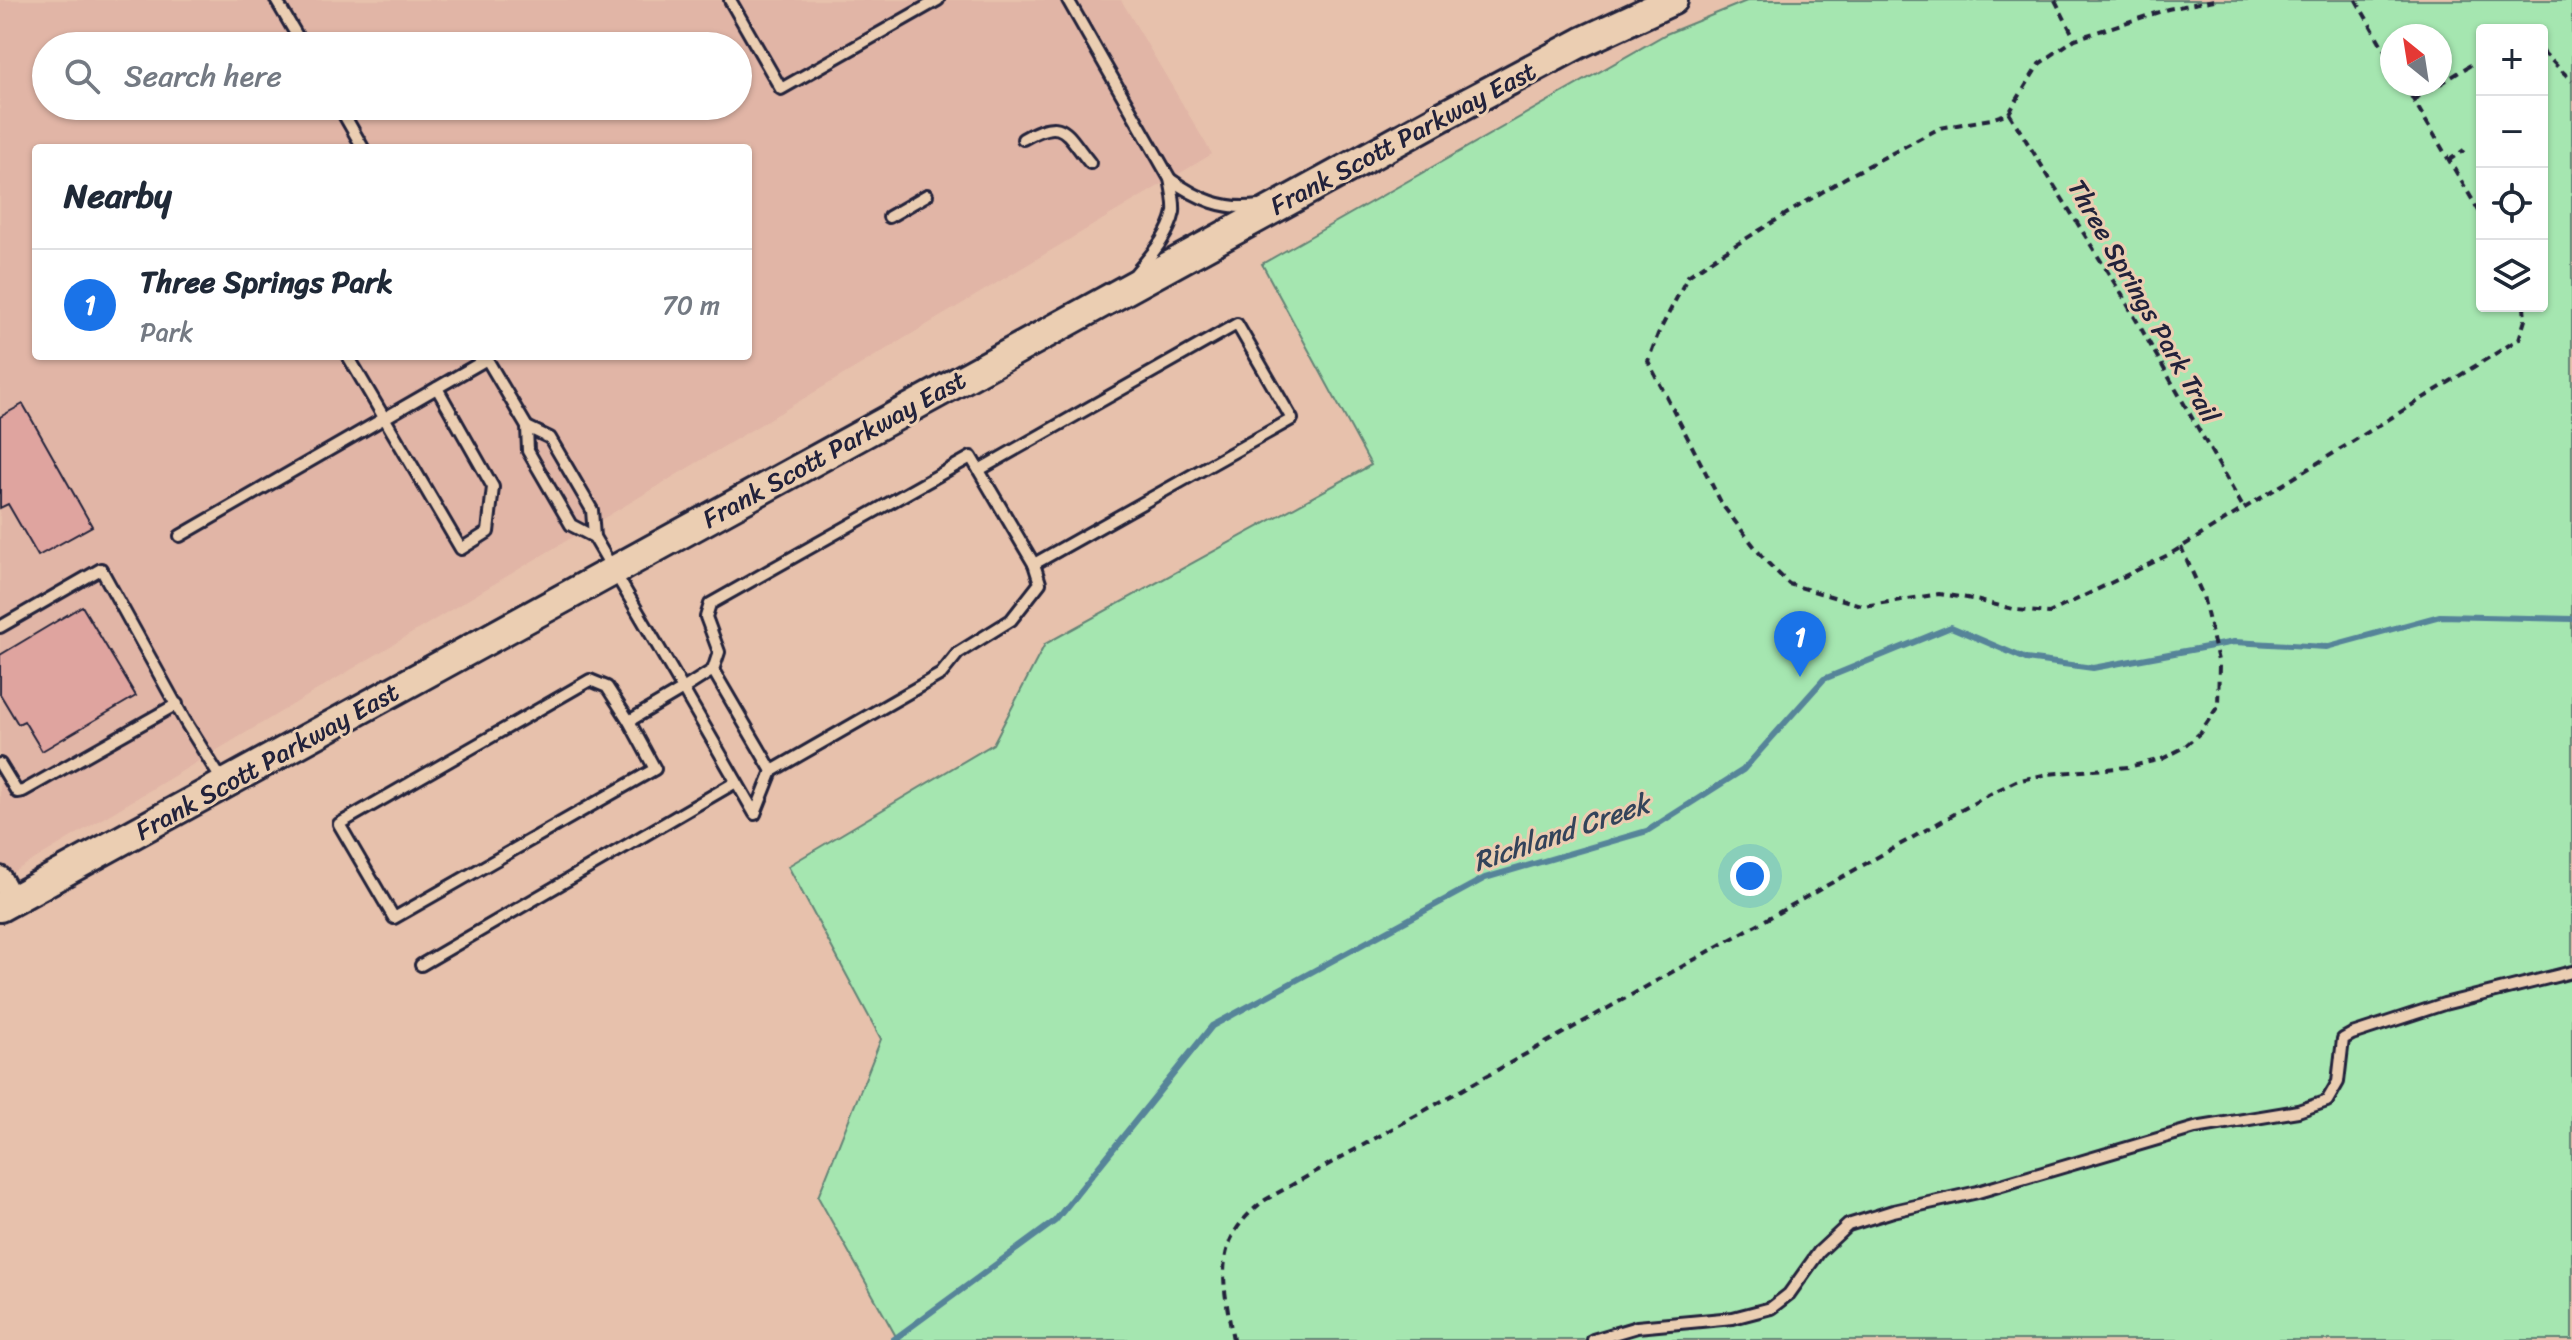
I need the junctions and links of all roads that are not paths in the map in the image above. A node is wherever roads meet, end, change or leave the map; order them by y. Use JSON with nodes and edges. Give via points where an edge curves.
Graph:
{"nodes":[{"id":1,"x":276,"y":0,"type":"edge"},
{"id":2,"x":730,"y":0,"type":"edge"},
{"id":3,"x":938,"y":0,"type":"edge"},
{"id":4,"x":1068,"y":0,"type":"edge"},
{"id":5,"x":1673,"y":0,"type":"edge"},
{"id":6,"x":295,"y":32,"type":"edge"},
{"id":7,"x":748,"y":32,"type":"edge"},
{"id":8,"x":752,"y":38,"type":"edge"},
{"id":9,"x":347,"y":120,"type":"edge"},
{"id":10,"x":1023,"y":139,"type":"dead end"},
{"id":11,"x":361,"y":144,"type":"edge"},
{"id":12,"x":1090,"y":163,"type":"dead end"},
{"id":13,"x":1170,"y":179,"type":"junction"},
{"id":14,"x":927,"y":195,"type":"dead end"},
{"id":15,"x":1285,"y":202,"type":"junction"},
{"id":16,"x":889,"y":217,"type":"dead end"},
{"id":17,"x":1120,"y":293,"type":"junction"},
{"id":18,"x":350,"y":360,"type":"edge"},
{"id":19,"x":483,"y":360,"type":"edge"},
{"id":20,"x":487,"y":360,"type":"edge"},
{"id":21,"x":437,"y":388,"type":"junction"},
{"id":22,"x":384,"y":418,"type":"junction"},
{"id":23,"x":527,"y":427,"type":"junction"},
{"id":24,"x":979,"y":470,"type":"junction"},
{"id":25,"x":180,"y":536,"type":"dead end"},
{"id":26,"x":594,"y":537,"type":"junction"},
{"id":27,"x":1034,"y":564,"type":"junction"},
{"id":28,"x":613,"y":571,"type":"junction"},
{"id":29,"x":0,"y":627,"type":"edge"},
{"id":30,"x":713,"y":670,"type":"junction"},
{"id":31,"x":683,"y":689,"type":"junction"},
{"id":32,"x":177,"y":704,"type":"junction"},
{"id":33,"x":629,"y":721,"type":"junction"},
{"id":34,"x":0,"y":764,"type":"edge"},
{"id":35,"x":772,"y":771,"type":"junction"},
{"id":36,"x":736,"y":782,"type":"junction"},
{"id":37,"x":224,"y":785,"type":"junction"},
{"id":38,"x":4,"y":895,"type":"edge"},
{"id":39,"x":421,"y":965,"type":"dead end"},
{"id":40,"x":2572,"y":972,"type":"edge"},
{"id":41,"x":1593,"y":1340,"type":"edge"}],
"edges":[{"from":1,"to":6,"type":"lane"},
{"from":2,"to":7,"type":"lane"},
{"from":3,"to":8,"type":"lane","via":[[781,89]]},
{"from":4,"to":13,"type":"lane"},
{"from":5,"to":15,"type":"main road","name":"Frank Scott Parkway East","via":[[1567,49]]},
{"from":9,"to":11,"type":"lane"},
{"from":10,"to":12,"type":"lane","via":[[1039,130],[1063,129]]},
{"from":13,"to":15,"type":"lane","via":[[1194,196],[1238,209]]},
{"from":13,"to":17,"type":"lane","via":[[1174,210],[1168,227]]},
{"from":14,"to":16,"type":"lane"},
{"from":15,"to":17,"type":"main road","name":"Frank Scott Parkway East"},
{"from":17,"to":28,"type":"main road","name":"Frank Scott Parkway East"},
{"from":18,"to":22,"type":"lane"},
{"from":19,"to":21,"type":"lane"},
{"from":20,"to":23,"type":"lane"},
{"from":21,"to":22,"type":"lane"},
{"from":21,"to":22,"type":"lane","via":[[493,487],[488,532],[461,549]]},
{"from":22,"to":25,"type":"lane"},
{"from":23,"to":26,"type":"lane","via":[[528,451],[571,525]]},
{"from":23,"to":26,"type":"lane","via":[[550,438],[592,510]]},
{"from":24,"to":27,"type":"lane"},
{"from":24,"to":27,"type":"lane","via":[[1237,324],[1292,419]]},
{"from":24,"to":30,"type":"lane","via":[[971,457],[710,604],[706,617],[719,652]]},
{"from":26,"to":28,"type":"lane"},
{"from":27,"to":35,"type":"lane","via":[[1040,583],[1011,620],[958,653],[941,674]]},
{"from":28,"to":31,"type":"lane"},
{"from":28,"to":37,"type":"main road","name":"Frank Scott Parkway East"},
{"from":29,"to":32,"type":"lane","via":[[101,569]]},
{"from":30,"to":31,"type":"lane"},
{"from":30,"to":35,"type":"lane"},
{"from":31,"to":33,"type":"lane"},
{"from":31,"to":36,"type":"lane"},
{"from":32,"to":34,"type":"lane","via":[[23,791],[17,792]]},
{"from":32,"to":37,"type":"lane"},
{"from":33,"to":33,"type":"lane","via":[[655,769],[394,918],[339,824],[590,680],[607,687]]},
{"from":35,"to":36,"type":"lane","via":[[755,814]]},
{"from":36,"to":39,"type":"lane"},
{"from":37,"to":38,"type":"main road","name":"Frank Scott Parkway East"},
{"from":40,"to":41,"type":"lane","via":[[2352,1034],[2343,1039],[2338,1082],[2327,1101],[2195,1128],[1848,1225],[1771,1308],[1733,1318],[1637,1327]]}]}
